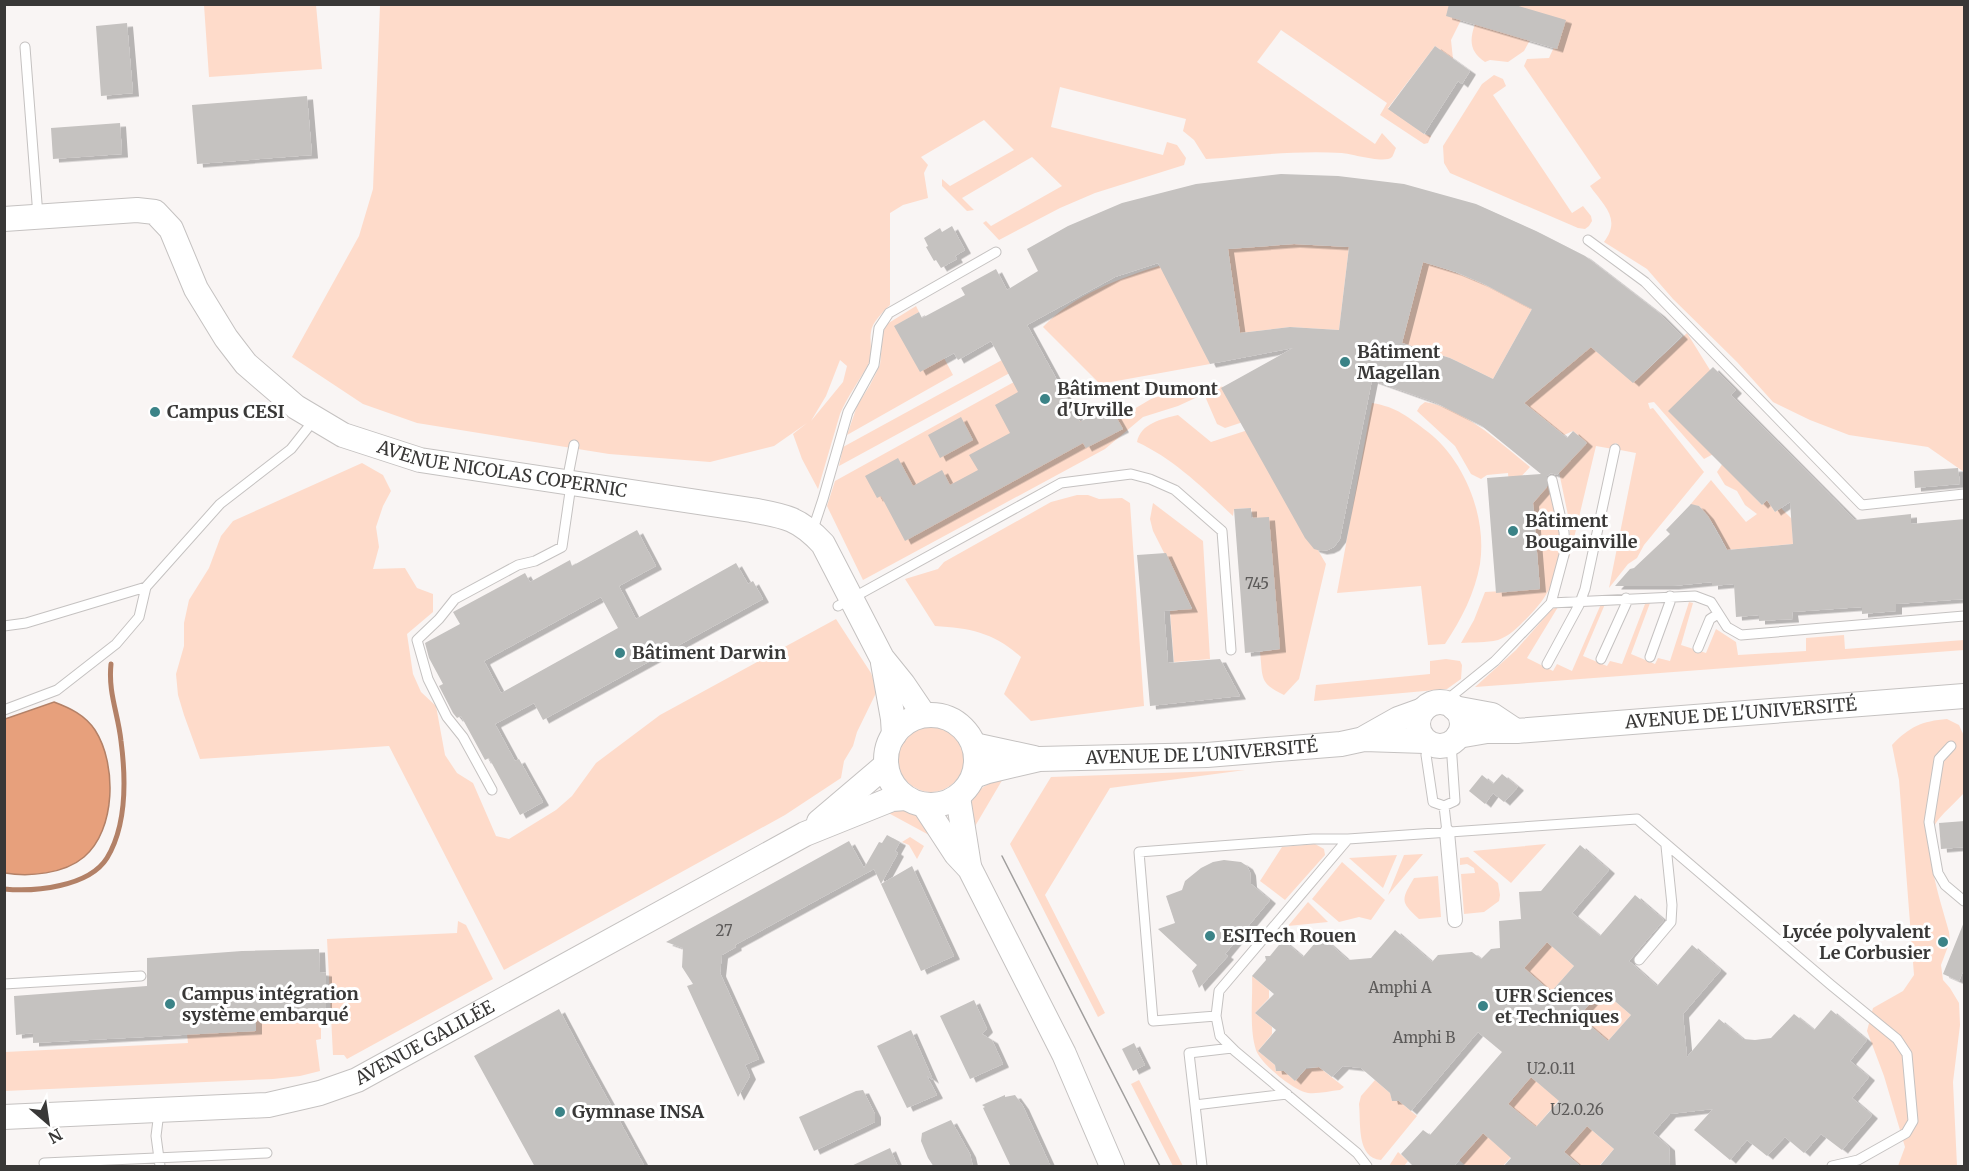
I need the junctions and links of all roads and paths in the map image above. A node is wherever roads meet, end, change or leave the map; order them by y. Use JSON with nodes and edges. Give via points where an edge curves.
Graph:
{"nodes":[{"id":1,"x":25,"y":47,"type":"dead end"},
{"id":2,"x":38,"y":216,"type":"junction"},
{"id":3,"x":4,"y":219,"type":"edge"},
{"id":4,"x":1588,"y":240,"type":"dead end"},
{"id":5,"x":996,"y":252,"type":"dead end"},
{"id":6,"x":315,"y":418,"type":"junction"},
{"id":7,"x":574,"y":445,"type":"dead end"},
{"id":8,"x":1615,"y":449,"type":"dead end"},
{"id":9,"x":1552,"y":480,"type":"dead end"},
{"id":10,"x":569,"y":482,"type":"junction"},
{"id":11,"x":1965,"y":494,"type":"edge"},
{"id":12,"x":812,"y":532,"type":"junction"},
{"id":13,"x":146,"y":587,"type":"junction"},
{"id":14,"x":1670,"y":597,"type":"junction"},
{"id":15,"x":1626,"y":598,"type":"junction"},
{"id":16,"x":1579,"y":601,"type":"junction"},
{"id":17,"x":845,"y":602,"type":"junction"},
{"id":18,"x":1551,"y":603,"type":"junction"},
{"id":19,"x":1718,"y":614,"type":"junction"},
{"id":20,"x":1965,"y":616,"type":"edge"},
{"id":21,"x":4,"y":626,"type":"edge"},
{"id":22,"x":1698,"y":648,"type":"dead end"},
{"id":23,"x":1231,"y":650,"type":"dead end"},
{"id":24,"x":1650,"y":657,"type":"dead end"},
{"id":25,"x":882,"y":658,"type":"junction"},
{"id":26,"x":1601,"y":659,"type":"dead end"},
{"id":27,"x":1547,"y":664,"type":"dead end"},
{"id":28,"x":1965,"y":696,"type":"edge"},
{"id":29,"x":1440,"y":707,"type":"junction"},
{"id":30,"x":4,"y":710,"type":"edge"},
{"id":31,"x":924,"y":715,"type":"junction"},
{"id":32,"x":1516,"y":731,"type":"junction"},
{"id":33,"x":894,"y":735,"type":"junction"},
{"id":34,"x":1364,"y":739,"type":"junction"},
{"id":35,"x":1441,"y":741,"type":"junction"},
{"id":36,"x":974,"y":745,"type":"junction"},
{"id":37,"x":1951,"y":746,"type":"dead end"},
{"id":38,"x":1039,"y":759,"type":"junction"},
{"id":39,"x":886,"y":765,"type":"junction"},
{"id":40,"x":974,"y":776,"type":"junction"},
{"id":41,"x":492,"y":790,"type":"dead end"},
{"id":42,"x":958,"y":797,"type":"junction"},
{"id":43,"x":915,"y":802,"type":"junction"},
{"id":44,"x":1444,"y":806,"type":"junction"},
{"id":45,"x":1447,"y":832,"type":"junction"},
{"id":46,"x":805,"y":834,"type":"junction"},
{"id":47,"x":1348,"y":839,"type":"junction"},
{"id":48,"x":1666,"y":846,"type":"junction"},
{"id":49,"x":970,"y":868,"type":"junction"},
{"id":50,"x":1965,"y":902,"type":"edge"},
{"id":51,"x":1455,"y":920,"type":"dead end"},
{"id":52,"x":1638,"y":960,"type":"dead end"},
{"id":53,"x":141,"y":976,"type":"dead end"},
{"id":54,"x":4,"y":984,"type":"edge"},
{"id":55,"x":1216,"y":1016,"type":"junction"},
{"id":56,"x":1232,"y":1048,"type":"junction"},
{"id":57,"x":1287,"y":1094,"type":"junction"},
{"id":58,"x":1195,"y":1105,"type":"junction"},
{"id":59,"x":159,"y":1110,"type":"junction"},
{"id":60,"x":4,"y":1118,"type":"edge"},
{"id":61,"x":267,"y":1153,"type":"dead end"},
{"id":62,"x":44,"y":1163,"type":"dead end"},
{"id":63,"x":159,"y":1163,"type":"edge"},
{"id":64,"x":1112,"y":1167,"type":"edge"},
{"id":65,"x":1202,"y":1167,"type":"edge"},
{"id":66,"x":1367,"y":1167,"type":"edge"},
{"id":67,"x":1832,"y":1167,"type":"edge"}],
"edges":[{"from":1,"to":2,"type":"lane"},
{"from":2,"to":3,"type":"street"},
{"from":2,"to":6,"type":"street","name":"AVENUE NICOLAS COPERNIC","via":[[155,212],[171,229],[196,289],[239,355],[256,374]]},
{"from":4,"to":11,"type":"lane","via":[[1653,290],[1862,505]]},
{"from":5,"to":12,"type":"lane","via":[[889,314],[879,328],[874,365],[849,412]]},
{"from":6,"to":10,"type":"street","name":"AVENUE NICOLAS COPERNIC","via":[[343,435],[420,460]]},
{"from":6,"to":13,"type":"lane","via":[[291,449],[220,504]]},
{"from":7,"to":10,"type":"lane"},
{"from":8,"to":16,"type":"lane","via":[[1585,589]]},
{"from":9,"to":18,"type":"lane","via":[[1565,550]]},
{"from":10,"to":12,"type":"street","name":"AVENUE NICOLAS COPERNIC","via":[[779,515],[800,522]]},
{"from":10,"to":41,"type":"lane","via":[[562,547],[536,561],[518,565],[455,599],[417,639],[428,679]]},
{"from":12,"to":17,"type":"street","name":"AVENUE NICOLAS COPERNIC","via":[[823,544]]},
{"from":13,"to":21,"type":"lane"},
{"from":13,"to":30,"type":"lane","via":[[139,617],[116,644],[57,690]]},
{"from":14,"to":15,"type":"lane"},
{"from":14,"to":19,"type":"lane","via":[[1695,596],[1711,602]]},
{"from":14,"to":24,"type":"lane"},
{"from":15,"to":16,"type":"lane"},
{"from":15,"to":26,"type":"lane"},
{"from":16,"to":18,"type":"lane"},
{"from":16,"to":27,"type":"lane"},
{"from":17,"to":23,"type":"lane","via":[[1061,483],[1131,474],[1175,490],[1222,531]]},
{"from":17,"to":25,"type":"street","name":"AVENUE NICOLAS COPERNIC"},
{"from":18,"to":29,"type":"lane","via":[[1495,661]]},
{"from":19,"to":20,"type":"lane","via":[[1727,627],[1741,635]]},
{"from":19,"to":22,"type":"lane","via":[[1710,619]]},
{"from":25,"to":31,"type":"street","name":"AVENUE NICOLAS COPERNIC"},
{"from":25,"to":33,"type":"street","name":"AVENUE NICOLAS COPERNIC"},
{"from":28,"to":32,"type":"street","name":"AVENUE DE L'UNIVERSITÉ"},
{"from":29,"to":32,"type":"street","via":[[1492,715]]},
{"from":29,"to":34,"type":"street","name":"AVENUE DE L'UNIVERSITÉ","via":[[1398,719]]},
{"from":29,"to":35,"type":"street","via":[[1418,723],[1419,729]]},
{"from":29,"to":35,"type":"street","via":[[1461,718],[1461,731]]},
{"from":31,"to":33,"type":"street","via":[[912,719]]},
{"from":31,"to":36,"type":"street","via":[[950,718],[962,726]]},
{"from":32,"to":35,"type":"street","name":"AVENUE DE L'UNIVERSITÉ","via":[[1487,731]]},
{"from":33,"to":39,"type":"street"},
{"from":34,"to":35,"type":"street","name":"AVENUE DE L'UNIVERSITÉ"},
{"from":34,"to":38,"type":"street","name":"AVENUE DE L'UNIVERSITÉ","via":[[1207,755]]},
{"from":35,"to":44,"type":"lane","via":[[1455,801]]},
{"from":35,"to":44,"type":"lane","via":[[1426,755],[1433,802]]},
{"from":36,"to":38,"type":"street","name":"AVENUE DE L'UNIVERSITÉ"},
{"from":36,"to":40,"type":"street"},
{"from":37,"to":50,"type":"lane","via":[[1939,759],[1929,822],[1938,873],[1945,885]]},
{"from":38,"to":40,"type":"street","name":"AVENUE DE L'UNIVERSITÉ"},
{"from":39,"to":43,"type":"street","via":[[896,789]]},
{"from":39,"to":46,"type":"street","name":"AVENUE GALILÉE"},
{"from":40,"to":42,"type":"street"},
{"from":42,"to":43,"type":"street","via":[[936,806]]},
{"from":42,"to":49,"type":"street"},
{"from":43,"to":46,"type":"street","name":"AVENUE GALILÉE","via":[[892,799]]},
{"from":43,"to":49,"type":"street"},
{"from":44,"to":45,"type":"lane"},
{"from":45,"to":47,"type":"lane"},
{"from":45,"to":48,"type":"lane","via":[[1637,819]]},
{"from":45,"to":51,"type":"street"},
{"from":46,"to":59,"type":"street","name":"AVENUE GALILÉE","via":[[357,1080],[268,1105]]},
{"from":47,"to":55,"type":"lane","via":[[1219,991]]},
{"from":47,"to":55,"type":"lane","via":[[1139,852],[1153,1021]]},
{"from":48,"to":52,"type":"lane","via":[[1671,922]]},
{"from":48,"to":67,"type":"lane","via":[[1897,1039],[1907,1054],[1913,1121],[1906,1133],[1858,1160]]},
{"from":49,"to":64,"type":"street","via":[[1064,1054]]},
{"from":53,"to":54,"type":"lane"},
{"from":55,"to":56,"type":"lane","via":[[1220,1036]]},
{"from":56,"to":57,"type":"lane"},
{"from":56,"to":58,"type":"lane","via":[[1189,1053]]},
{"from":57,"to":58,"type":"lane"},
{"from":57,"to":66,"type":"lane","via":[[1358,1153]]},
{"from":58,"to":65,"type":"lane"},
{"from":59,"to":60,"type":"street","name":"AVENUE GALILÉE"},
{"from":59,"to":63,"type":"lane"},
{"from":61,"to":63,"type":"lane"},
{"from":62,"to":63,"type":"lane"}]}
